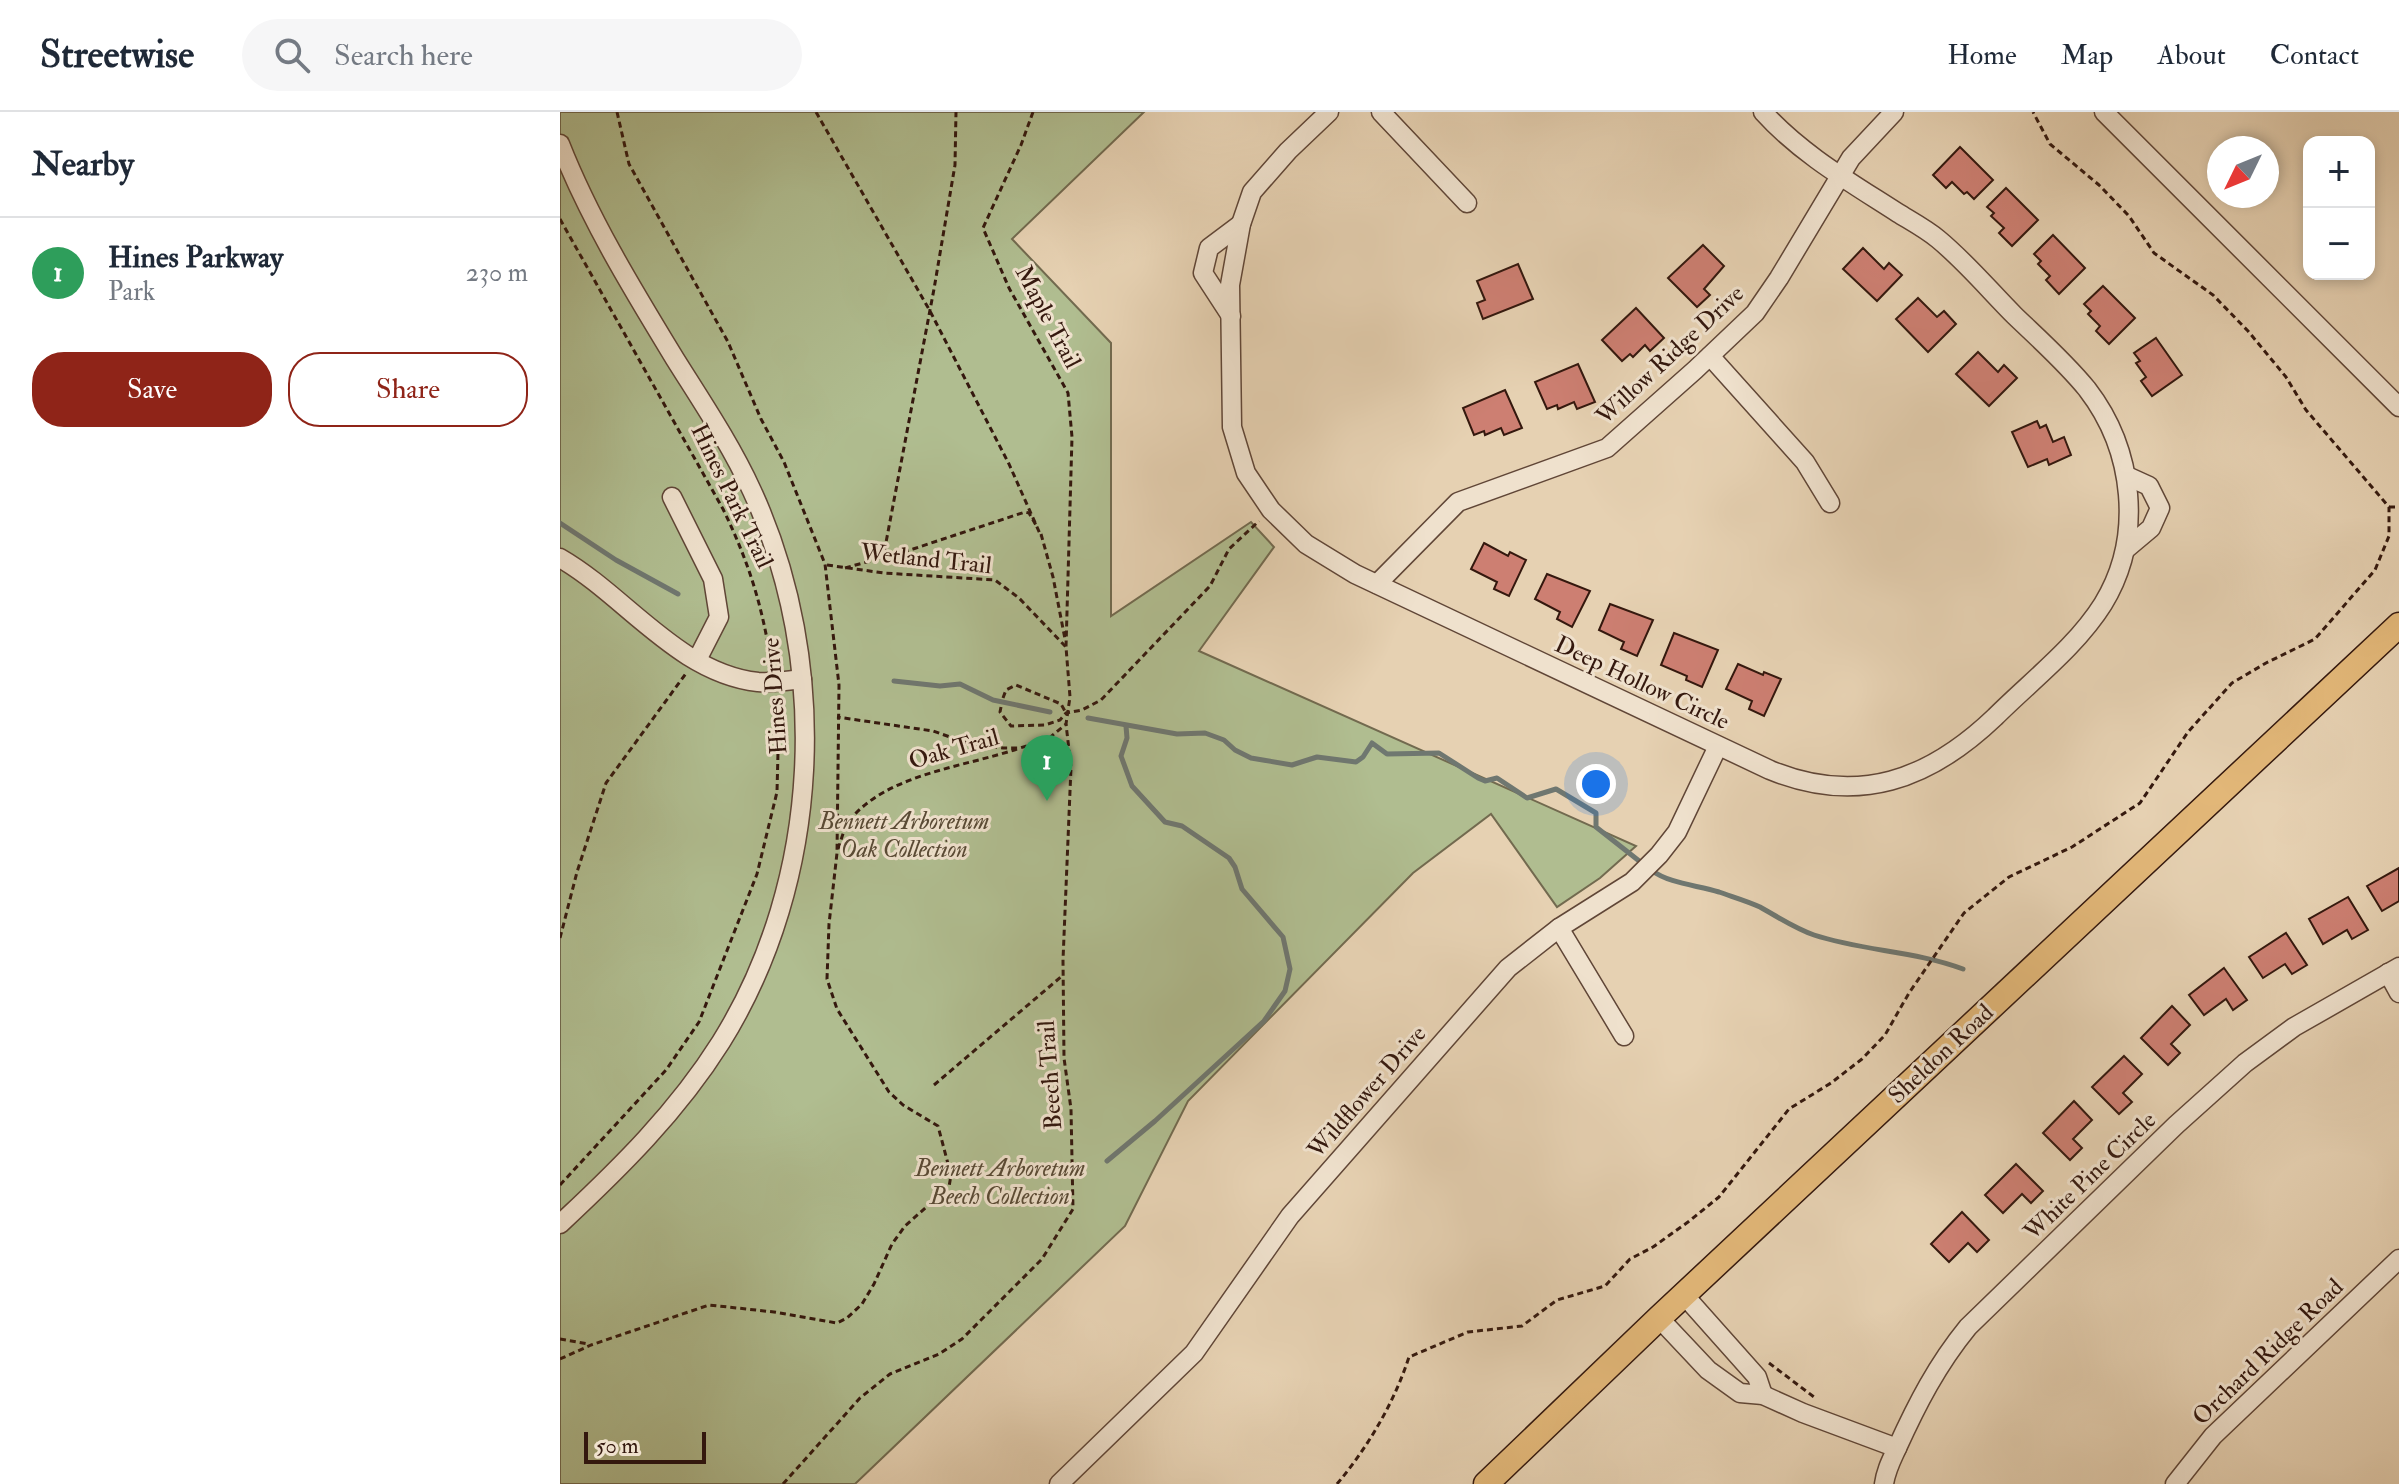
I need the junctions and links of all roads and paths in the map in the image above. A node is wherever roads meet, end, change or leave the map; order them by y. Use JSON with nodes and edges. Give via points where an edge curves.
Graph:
{"nodes":[{"id":1,"x":816,"y":112,"type":"edge"},
{"id":2,"x":956,"y":112,"type":"edge"},
{"id":3,"x":1033,"y":112,"type":"edge"},
{"id":4,"x":1329,"y":112,"type":"edge"},
{"id":5,"x":1381,"y":112,"type":"edge"},
{"id":6,"x":1763,"y":112,"type":"edge"},
{"id":7,"x":1894,"y":112,"type":"edge"},
{"id":8,"x":2033,"y":112,"type":"edge"},
{"id":9,"x":2104,"y":112,"type":"edge"},
{"id":10,"x":560,"y":144,"type":"edge"},
{"id":11,"x":1841,"y":176,"type":"junction"},
{"id":12,"x":1467,"y":203,"type":"dead end"},
{"id":13,"x":560,"y":219,"type":"edge"},
{"id":14,"x":1241,"y":224,"type":"junction"},
{"id":15,"x":930,"y":311,"type":"junction"},
{"id":16,"x":1231,"y":316,"type":"junction"},
{"id":17,"x":1710,"y":356,"type":"junction"},
{"id":18,"x":2399,"y":407,"type":"edge"},
{"id":19,"x":2127,"y":476,"type":"junction"},
{"id":20,"x":672,"y":497,"type":"dead end"},
{"id":21,"x":1830,"y":503,"type":"dead end"},
{"id":22,"x":2389,"y":507,"type":"junction"},
{"id":23,"x":2399,"y":507,"type":"edge"},
{"id":24,"x":1271,"y":510,"type":"junction"},
{"id":25,"x":1041,"y":536,"type":"junction"},
{"id":26,"x":2126,"y":549,"type":"junction"},
{"id":27,"x":560,"y":558,"type":"edge"},
{"id":28,"x":879,"y":559,"type":"junction"},
{"id":29,"x":825,"y":564,"type":"dead end"},
{"id":30,"x":841,"y":569,"type":"junction"},
{"id":31,"x":1377,"y":584,"type":"junction"},
{"id":32,"x":2399,"y":625,"type":"edge"},
{"id":33,"x":1066,"y":647,"type":"junction"},
{"id":34,"x":697,"y":660,"type":"junction"},
{"id":35,"x":802,"y":679,"type":"junction"},
{"id":36,"x":774,"y":682,"type":"junction"},
{"id":37,"x":1003,"y":698,"type":"dead end"},
{"id":38,"x":1001,"y":707,"type":"dead end"},
{"id":39,"x":1066,"y":713,"type":"junction"},
{"id":40,"x":837,"y":717,"type":"dead end"},
{"id":41,"x":1066,"y":724,"type":"junction"},
{"id":42,"x":1718,"y":746,"type":"junction"},
{"id":43,"x":1020,"y":748,"type":"junction"},
{"id":44,"x":837,"y":853,"type":"dead end"},
{"id":45,"x":1559,"y":928,"type":"junction"},
{"id":46,"x":560,"y":938,"type":"edge"},
{"id":47,"x":2393,"y":970,"type":"edge"},
{"id":48,"x":1063,"y":975,"type":"junction"},
{"id":49,"x":2399,"y":993,"type":"edge"},
{"id":50,"x":1624,"y":1036,"type":"dead end"},
{"id":51,"x":934,"y":1085,"type":"dead end"},
{"id":52,"x":560,"y":1185,"type":"edge"},
{"id":53,"x":560,"y":1224,"type":"edge"},
{"id":54,"x":2399,"y":1259,"type":"edge"},
{"id":55,"x":1684,"y":1295,"type":"junction"},
{"id":56,"x":1659,"y":1318,"type":"junction"},
{"id":57,"x":560,"y":1339,"type":"edge"},
{"id":58,"x":591,"y":1345,"type":"dead end"},
{"id":59,"x":1764,"y":1358,"type":"dead end"},
{"id":60,"x":1763,"y":1395,"type":"junction"},
{"id":61,"x":1821,"y":1400,"type":"dead end"},
{"id":62,"x":1897,"y":1448,"type":"junction"},
{"id":63,"x":783,"y":1484,"type":"edge"},
{"id":64,"x":1059,"y":1484,"type":"edge"},
{"id":65,"x":1337,"y":1484,"type":"edge"},
{"id":66,"x":1486,"y":1484,"type":"edge"},
{"id":67,"x":1884,"y":1484,"type":"edge"},
{"id":68,"x":2175,"y":1484,"type":"edge"}],
"edges":[{"from":1,"to":15,"type":"path"},
{"from":2,"to":15,"type":"path","via":[[955,165]]},
{"from":3,"to":33,"type":"path","name":"Maple Trail","via":[[983,228],[1009,288],[1068,393],[1072,437]]},
{"from":4,"to":14,"type":"street","name":"Deep Hollow Circle","via":[[1252,192]]},
{"from":5,"to":12,"type":"street"},
{"from":6,"to":11,"type":"street","name":"Deep Hollow Circle","via":[[1783,134]]},
{"from":7,"to":11,"type":"street","name":"Willow Ridge Drive"},
{"from":8,"to":22,"type":"path","via":[[2050,144],[2129,216],[2154,253],[2213,295],[2248,331],[2306,410]]},
{"from":9,"to":18,"type":"street"},
{"from":10,"to":35,"type":"street","name":"Hines Drive","via":[[623,272],[752,490],[783,575]]},
{"from":11,"to":17,"type":"street","name":"Willow Ridge Drive","via":[[1770,293]]},
{"from":11,"to":19,"type":"street","name":"Deep Hollow Circle","via":[[1938,239],[2072,373],[2113,431]]},
{"from":13,"to":36,"type":"path","name":"Hines Park Trail","via":[[743,550],[756,585]]},
{"from":14,"to":16,"type":"street","name":"Deep Hollow Circle","via":[[1230,285]]},
{"from":14,"to":16,"type":"street","via":[[1209,248],[1203,273]]},
{"from":15,"to":25,"type":"path"},
{"from":15,"to":28,"type":"path"},
{"from":16,"to":24,"type":"street","name":"Deep Hollow Circle","via":[[1232,427],[1246,473]]},
{"from":17,"to":21,"type":"street","via":[[1805,462]]},
{"from":17,"to":31,"type":"street","name":"Willow Ridge Drive","via":[[1607,448],[1458,502]]},
{"from":19,"to":26,"type":"street","name":"Deep Hollow Circle"},
{"from":19,"to":26,"type":"street","name":"Deep Hollow Circle","via":[[2149,486],[2160,508],[2151,528]]},
{"from":20,"to":34,"type":"street","via":[[713,579],[719,617]]},
{"from":22,"to":23,"type":"path"},
{"from":22,"to":65,"type":"path","via":[[2389,536],[2375,570],[2315,639],[2232,683],[2188,732],[2140,803],[2072,847],[2009,877],[1964,913],[1885,1035],[1831,1083],[1789,1109],[1719,1197],[1630,1259],[1605,1286],[1557,1300],[1522,1326],[1468,1332],[1409,1357],[1379,1423]]},
{"from":24,"to":31,"type":"street","name":"Deep Hollow Circle","via":[[1306,544]]},
{"from":24,"to":39,"type":"path","via":[[1229,549],[1210,586],[1101,700]]},
{"from":25,"to":28,"type":"path","via":[[1025,512]]},
{"from":25,"to":33,"type":"path"},
{"from":26,"to":42,"type":"street","name":"Deep Hollow Circle","via":[[2110,591],[2075,640],[1976,735],[1922,771],[1876,784],[1818,784]]},
{"from":27,"to":34,"type":"street"},
{"from":28,"to":30,"type":"path"},
{"from":29,"to":30,"type":"path","name":"Wetland Trail"},
{"from":30,"to":33,"type":"path","name":"Wetland Trail","via":[[995,580]]},
{"from":31,"to":42,"type":"street","name":"Deep Hollow Circle"},
{"from":32,"to":55,"type":"main road","name":"Sheldon Road"},
{"from":33,"to":39,"type":"path"},
{"from":34,"to":36,"type":"street","via":[[728,674]]},
{"from":34,"to":46,"type":"path","via":[[606,783]]},
{"from":35,"to":36,"type":"street"},
{"from":35,"to":53,"type":"street","name":"Hines Drive","via":[[805,737],[798,824],[779,910],[760,965],[722,1040],[671,1112]]},
{"from":36,"to":52,"type":"path","name":"Hines Park Trail","via":[[779,713],[777,792],[757,874],[699,1022],[666,1070]]},
{"from":37,"to":39,"type":"path","via":[[1016,685],[1061,704]]},
{"from":38,"to":39,"type":"path","via":[[1011,726],[1045,725]]},
{"from":39,"to":41,"type":"path"},
{"from":40,"to":43,"type":"path"},
{"from":41,"to":43,"type":"path","via":[[1047,740]]},
{"from":41,"to":48,"type":"path","name":"Beech Trail","via":[[1071,767]]},
{"from":42,"to":45,"type":"street","name":"Wildflower Drive","via":[[1677,832],[1659,855],[1632,882]]},
{"from":43,"to":44,"type":"path","name":"Oak Trail","via":[[915,777],[879,795],[848,822]]},
{"from":45,"to":50,"type":"street"},
{"from":45,"to":64,"type":"street","name":"Wildflower Drive","via":[[1508,968],[1290,1216],[1194,1353]]},
{"from":47,"to":49,"type":"street"},
{"from":47,"to":62,"type":"street","name":"White Pine Circle","via":[[2294,1027],[2245,1063],[2000,1295],[1945,1355]]},
{"from":48,"to":51,"type":"path"},
{"from":48,"to":63,"type":"path","name":"Beech Trail","via":[[1073,1209],[1042,1259],[962,1339],[890,1374],[860,1398]]},
{"from":54,"to":68,"type":"street","name":"Orchard Ridge Road","via":[[2213,1436]]},
{"from":55,"to":56,"type":"main road","name":"Sheldon Road"},
{"from":55,"to":60,"type":"street","via":[[1757,1377]]},
{"from":56,"to":60,"type":"street","via":[[1708,1370],[1740,1393]]},
{"from":56,"to":66,"type":"main road","name":"Sheldon Road"},
{"from":57,"to":58,"type":"path"},
{"from":59,"to":61,"type":"path"},
{"from":60,"to":62,"type":"street"},
{"from":62,"to":67,"type":"street","name":"White Pine Circle"}]}
